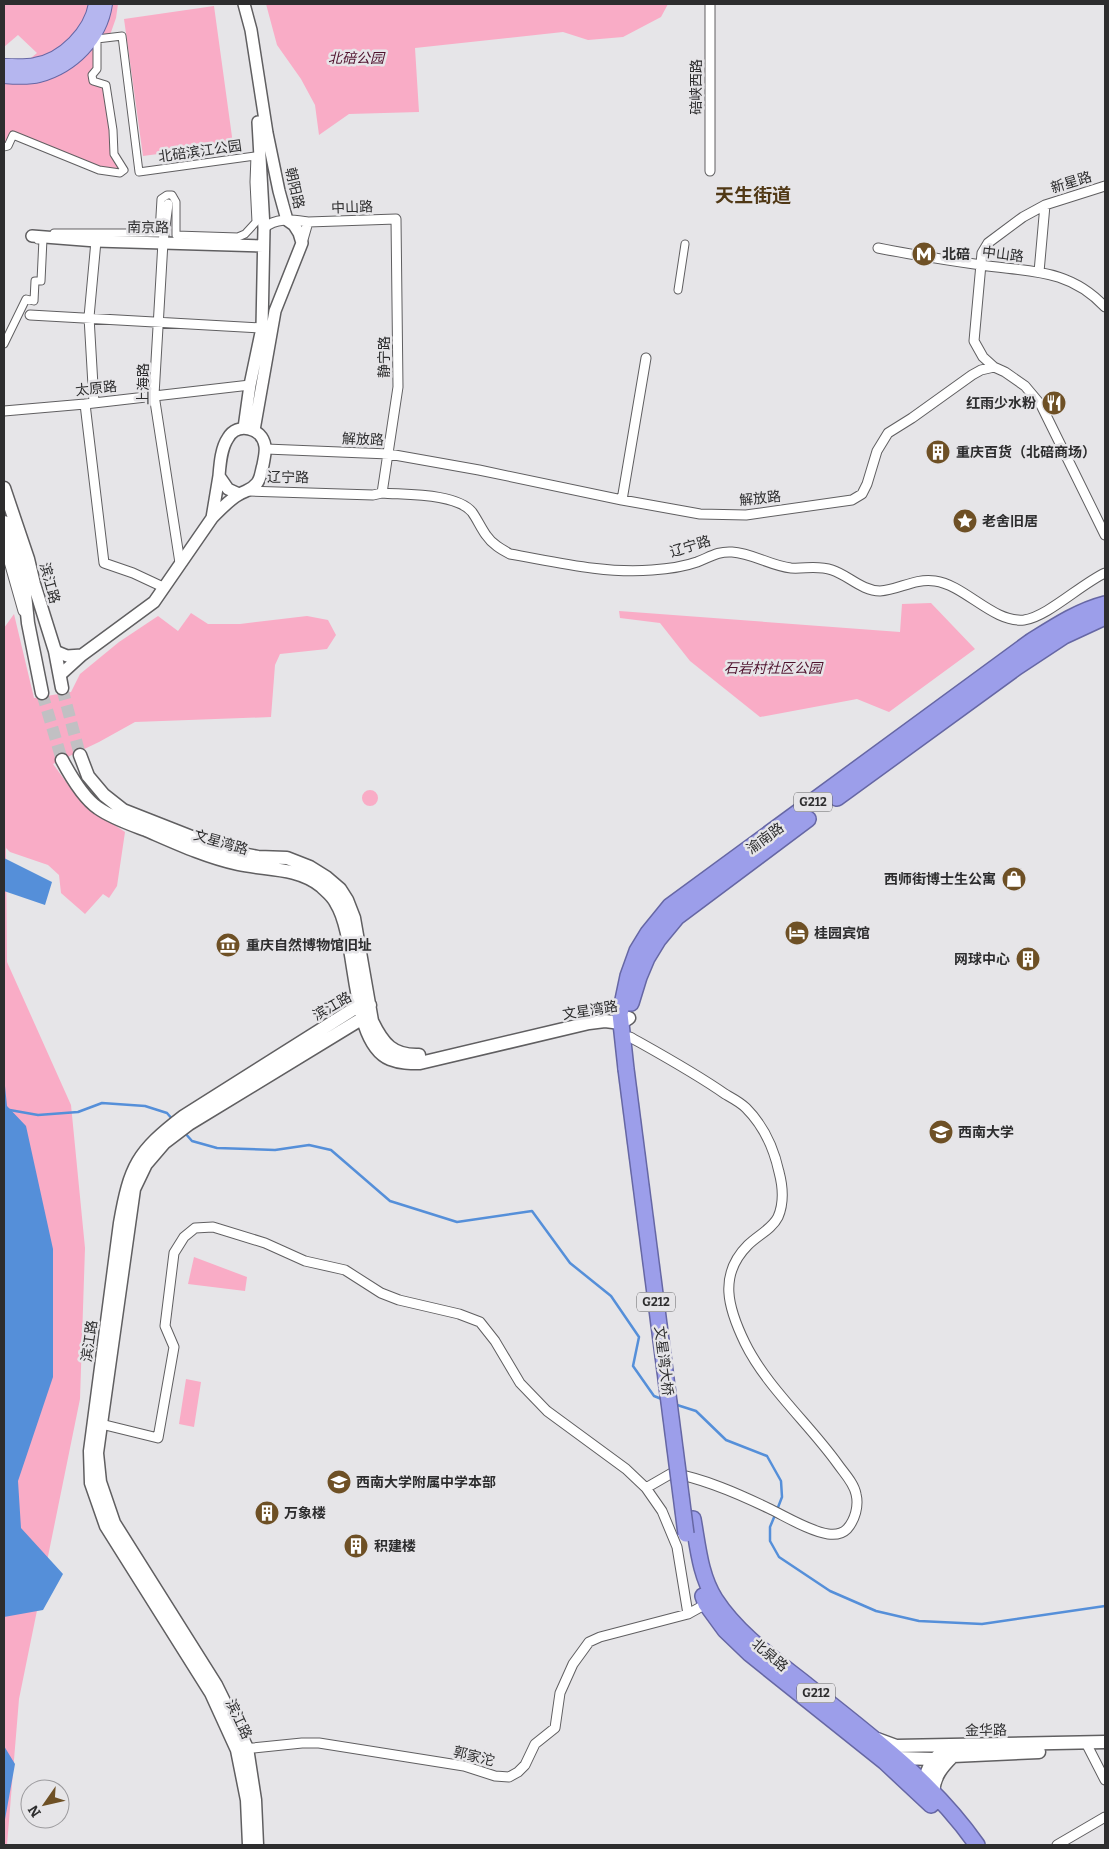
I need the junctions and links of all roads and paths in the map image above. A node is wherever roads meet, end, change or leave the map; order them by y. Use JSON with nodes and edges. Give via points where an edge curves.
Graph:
{"nodes":[{"id":1,"x":96,"y":4,"type":"edge"},
{"id":2,"x":105,"y":4,"type":"edge"},
{"id":3,"x":234,"y":4,"type":"edge"},
{"id":4,"x":244,"y":4,"type":"edge"},
{"id":5,"x":710,"y":4,"type":"edge"},
{"id":6,"x":4,"y":66,"type":"edge"},
{"id":7,"x":4,"y":76,"type":"edge"},
{"id":8,"x":4,"y":147,"type":"edge"},
{"id":9,"x":710,"y":170,"type":"dead end"},
{"id":10,"x":1105,"y":186,"type":"edge"},
{"id":11,"x":262,"y":197,"type":"junction"},
{"id":12,"x":281,"y":197,"type":"junction"},
{"id":13,"x":168,"y":204,"type":"dead end"},
{"id":14,"x":1045,"y":205,"type":"junction"},
{"id":15,"x":396,"y":219,"type":"joint"},
{"id":16,"x":287,"y":220,"type":"junction"},
{"id":17,"x":308,"y":222,"type":"junction"},
{"id":18,"x":264,"y":228,"type":"junction"},
{"id":19,"x":32,"y":236,"type":"junction"},
{"id":20,"x":96,"y":241,"type":"junction"},
{"id":21,"x":163,"y":242,"type":"junction"},
{"id":22,"x":302,"y":243,"type":"junction"},
{"id":23,"x":685,"y":244,"type":"dead end"},
{"id":24,"x":263,"y":246,"type":"junction"},
{"id":25,"x":883,"y":248,"type":"dead end"},
{"id":26,"x":981,"y":265,"type":"junction"},
{"id":27,"x":1039,"y":272,"type":"junction"},
{"id":28,"x":678,"y":290,"type":"dead end"},
{"id":29,"x":1105,"y":307,"type":"edge"},
{"id":30,"x":30,"y":315,"type":"dead end"},
{"id":31,"x":89,"y":317,"type":"junction"},
{"id":32,"x":158,"y":321,"type":"junction"},
{"id":33,"x":262,"y":328,"type":"junction"},
{"id":34,"x":4,"y":344,"type":"edge"},
{"id":35,"x":646,"y":358,"type":"dead end"},
{"id":36,"x":994,"y":367,"type":"junction"},
{"id":37,"x":250,"y":385,"type":"junction"},
{"id":38,"x":154,"y":396,"type":"junction"},
{"id":39,"x":90,"y":403,"type":"junction"},
{"id":40,"x":4,"y":411,"type":"edge"},
{"id":41,"x":249,"y":429,"type":"junction"},
{"id":42,"x":266,"y":449,"type":"junction"},
{"id":43,"x":389,"y":454,"type":"junction"},
{"id":44,"x":219,"y":476,"type":"junction"},
{"id":45,"x":4,"y":488,"type":"edge"},
{"id":46,"x":244,"y":492,"type":"junction"},
{"id":47,"x":382,"y":493,"type":"junction"},
{"id":48,"x":622,"y":500,"type":"junction"},
{"id":49,"x":212,"y":518,"type":"junction"},
{"id":50,"x":4,"y":522,"type":"edge"},
{"id":51,"x":1105,"y":535,"type":"edge"},
{"id":52,"x":4,"y":544,"type":"edge"},
{"id":53,"x":180,"y":563,"type":"junction"},
{"id":54,"x":1105,"y":574,"type":"edge"},
{"id":55,"x":164,"y":588,"type":"junction"},
{"id":56,"x":1105,"y":604,"type":"edge"},
{"id":57,"x":1105,"y":617,"type":"edge"},
{"id":58,"x":28,"y":623,"type":"junction"},
{"id":59,"x":54,"y":651,"type":"junction"},
{"id":60,"x":82,"y":655,"type":"junction"},
{"id":61,"x":61,"y":682,"type":"joint"},
{"id":62,"x":42,"y":693,"type":"tunnel mouth"},
{"id":63,"x":80,"y":755,"type":"tunnel mouth"},
{"id":64,"x":62,"y":760,"type":"tunnel mouth"},
{"id":65,"x":365,"y":1009,"type":"junction"},
{"id":66,"x":623,"y":1018,"type":"junction"},
{"id":67,"x":630,"y":1037,"type":"junction"},
{"id":68,"x":630,"y":1069,"type":"junction"},
{"id":69,"x":130,"y":1187,"type":"junction"},
{"id":70,"x":101,"y":1424,"type":"junction"},
{"id":71,"x":646,"y":1488,"type":"junction"},
{"id":72,"x":693,"y":1519,"type":"joint"},
{"id":73,"x":686,"y":1534,"type":"joint"},
{"id":74,"x":706,"y":1604,"type":"junction"},
{"id":75,"x":688,"y":1614,"type":"junction"},
{"id":76,"x":869,"y":1736,"type":"junction"},
{"id":77,"x":1105,"y":1742,"type":"edge"},
{"id":78,"x":1088,"y":1747,"type":"junction"},
{"id":79,"x":242,"y":1749,"type":"junction"},
{"id":80,"x":1105,"y":1750,"type":"edge"},
{"id":81,"x":952,"y":1751,"type":"junction"},
{"id":82,"x":934,"y":1759,"type":"junction"},
{"id":83,"x":891,"y":1760,"type":"junction"},
{"id":84,"x":1105,"y":1780,"type":"edge"},
{"id":85,"x":928,"y":1792,"type":"junction"},
{"id":86,"x":1105,"y":1817,"type":"edge"},
{"id":87,"x":249,"y":1845,"type":"edge"},
{"id":88,"x":257,"y":1845,"type":"edge"},
{"id":89,"x":967,"y":1845,"type":"edge"},
{"id":90,"x":976,"y":1845,"type":"edge"},
{"id":91,"x":1057,"y":1845,"type":"edge"}],
"edges":[{"from":1,"to":6,"type":"main road","via":[[85,30],[68,49],[52,60],[36,65]]},
{"from":2,"to":7,"type":"main road","via":[[94,36],[74,58],[38,76]]},
{"from":3,"to":11,"type":"street","via":[[245,32],[260,135]]},
{"from":4,"to":12,"type":"street","name":"朝阳路"},
{"from":5,"to":9,"type":"street","name":"碚峡西路"},
{"from":8,"to":19,"type":"street","name":"北碚滨江公园","via":[[8,146],[13,135],[99,170],[120,173],[124,170],[114,154],[106,85],[93,81],[92,75],[97,70],[97,39],[122,36],[139,172],[255,156],[256,222],[238,237],[176,235],[176,202],[172,194],[161,199],[159,233],[34,232]]},
{"from":10,"to":14,"type":"street","name":"新星路"},
{"from":11,"to":12,"type":"street","via":[[271,205]]},
{"from":11,"to":18,"type":"street"},
{"from":12,"to":16,"type":"street","name":"朝阳路"},
{"from":13,"to":21,"type":"street","name":"上海路"},
{"from":14,"to":26,"type":"street","name":"新星路","via":[[988,243],[982,253]]},
{"from":14,"to":27,"type":"street"},
{"from":15,"to":17,"type":"street","name":"中山路"},
{"from":15,"to":43,"type":"street","name":"静宁路","via":[[398,387]]},
{"from":16,"to":17,"type":"street","name":"中山路"},
{"from":16,"to":18,"type":"street","via":[[278,220]]},
{"from":16,"to":22,"type":"street","name":"朝阳路","via":[[294,225]]},
{"from":17,"to":22,"type":"street"},
{"from":18,"to":24,"type":"street"},
{"from":19,"to":20,"type":"street","name":"南京路"},
{"from":19,"to":34,"type":"street","via":[[30,240],[43,239],[41,281],[35,281],[34,301],[26,299]]},
{"from":20,"to":21,"type":"street","name":"南京路"},
{"from":20,"to":31,"type":"street"},
{"from":21,"to":24,"type":"street","name":"南京路"},
{"from":21,"to":32,"type":"street","name":"上海路"},
{"from":22,"to":41,"type":"street","via":[[275,311]]},
{"from":23,"to":28,"type":"street"},
{"from":24,"to":33,"type":"street"},
{"from":25,"to":26,"type":"street","name":"中山路"},
{"from":26,"to":27,"type":"street","name":"中山路"},
{"from":26,"to":36,"type":"street","name":"新星路","via":[[974,341],[983,357]]},
{"from":27,"to":29,"type":"street","name":"中山路","via":[[1081,287]]},
{"from":30,"to":31,"type":"street"},
{"from":31,"to":32,"type":"street"},
{"from":31,"to":39,"type":"street"},
{"from":32,"to":33,"type":"street"},
{"from":32,"to":38,"type":"street","name":"上海路"},
{"from":33,"to":37,"type":"street"},
{"from":35,"to":48,"type":"street"},
{"from":36,"to":48,"type":"street","name":"解放路","via":[[972,374],[888,433],[877,451],[862,494],[852,500],[746,515],[700,514]]},
{"from":36,"to":51,"type":"street","via":[[1025,386],[1042,405]]},
{"from":37,"to":38,"type":"street","name":"太原路"},
{"from":37,"to":41,"type":"street"},
{"from":38,"to":39,"type":"street","name":"太原路"},
{"from":38,"to":53,"type":"street","name":"上海路"},
{"from":39,"to":40,"type":"street","name":"太原路"},
{"from":39,"to":55,"type":"street","via":[[104,563]]},
{"from":41,"to":42,"type":"street","via":[[263,440]]},
{"from":41,"to":44,"type":"street","via":[[235,431],[228,437]]},
{"from":42,"to":43,"type":"street","name":"解放路"},
{"from":42,"to":46,"type":"street","via":[[259,480]]},
{"from":43,"to":47,"type":"street","name":"静宁路"},
{"from":43,"to":48,"type":"street","name":"解放路"},
{"from":44,"to":46,"type":"street","via":[[228,489]]},
{"from":44,"to":49,"type":"street"},
{"from":45,"to":59,"type":"main road","name":"滨江路"},
{"from":46,"to":47,"type":"street","name":"辽宁路"},
{"from":46,"to":49,"type":"street"},
{"from":47,"to":54,"type":"street","name":"辽宁路","via":[[460,502],[471,511],[496,547],[510,554],[617,571],[679,567],[713,554],[735,552],[791,568],[820,566],[880,591],[918,580],[936,581],[954,587],[1012,619],[1024,620],[1039,615]]},
{"from":49,"to":53,"type":"street"},
{"from":50,"to":58,"type":"main road","name":"滨江路","via":[[26,594]]},
{"from":52,"to":58,"type":"street"},
{"from":53,"to":55,"type":"street"},
{"from":55,"to":60,"type":"street","via":[[154,602]]},
{"from":56,"to":66,"type":"highway","name":"渝南路","number":"G212","via":[[1062,622],[1030,642],[670,906],[637,951],[622,998]]},
{"from":57,"to":66,"type":"highway","name":"渝南路","number":"G212","via":[[1064,636],[1017,667],[677,917],[647,958]]},
{"from":58,"to":62,"type":"main road","name":"滨江路"},
{"from":59,"to":60,"type":"street","via":[[67,656]]},
{"from":59,"to":61,"type":"main road","name":"滨江路"},
{"from":60,"to":61,"type":"street"},
{"from":63,"to":65,"type":"main road","name":"文星湾路","via":[[88,776],[123,810],[207,843],[258,857],[287,858],[310,867],[340,889],[354,918]]},
{"from":64,"to":65,"type":"main road","name":"文星湾路","via":[[72,779],[96,807],[118,819],[205,855],[237,864],[289,871],[308,877],[320,886],[341,912]]},
{"from":65,"to":66,"type":"main road","name":"文星湾路","via":[[379,1036],[390,1048],[408,1055],[595,1015]]},
{"from":65,"to":69,"type":"main road","name":"滨江路","via":[[248,1082],[188,1124],[164,1143]]},
{"from":66,"to":67,"type":"highway","name":"渝南路","number":"G212"},
{"from":66,"to":68,"type":"highway","name":"渝南路","number":"G212"},
{"from":67,"to":68,"type":"highway","name":"渝南路","number":"G212"},
{"from":67,"to":71,"type":"street","via":[[745,1107],[763,1131],[775,1155],[783,1193],[778,1216],[734,1263],[728,1288],[730,1304],[738,1328],[758,1364],[851,1482],[857,1495],[856,1512],[840,1534],[828,1534],[696,1478],[672,1473]]},
{"from":68,"to":72,"type":"highway","name":"文星湾大桥","number":"G212"},
{"from":68,"to":73,"type":"highway","name":"文星湾大桥","number":"G212","bridge":true},
{"from":69,"to":70,"type":"main road","name":"滨江路"},
{"from":69,"to":79,"type":"main road","name":"滨江路","via":[[120,1223],[90,1451],[91,1483],[106,1526],[211,1693]]},
{"from":70,"to":71,"type":"street","via":[[158,1438],[174,1347],[165,1326],[174,1253],[184,1237],[195,1228],[212,1227],[265,1243],[305,1260],[345,1270],[380,1293],[399,1300],[480,1322],[520,1383],[547,1411],[626,1469]]},
{"from":70,"to":79,"type":"main road","name":"滨江路","via":[[97,1453],[100,1482],[114,1523],[216,1685]]},
{"from":71,"to":75,"type":"street","via":[[662,1511],[677,1547]]},
{"from":72,"to":76,"type":"highway","name":"北泉路","number":"G212","via":[[703,1574],[734,1624]]},
{"from":73,"to":74,"type":"highway","name":"北泉路","number":"G212","via":[[695,1578]]},
{"from":74,"to":75,"type":"street","name":"郭家沱"},
{"from":74,"to":83,"type":"highway","name":"北泉路","number":"G212","via":[[725,1630],[750,1654]]},
{"from":75,"to":79,"type":"street","name":"郭家沱","via":[[588,1642],[573,1664],[560,1693],[555,1728],[535,1744],[525,1765],[509,1777],[464,1766],[320,1743]]},
{"from":76,"to":81,"type":"main road","name":"金华路","via":[[896,1746]]},
{"from":76,"to":83,"type":"highway","name":"北泉路","number":"G212"},
{"from":77,"to":78,"type":"main road","name":"金华路"},
{"from":78,"to":80,"type":"main road","name":"金华路"},
{"from":78,"to":81,"type":"main road","name":"金华路"},
{"from":78,"to":84,"type":"street"},
{"from":79,"to":87,"type":"main road","name":"滨江路"},
{"from":79,"to":88,"type":"main road","name":"滨江路","via":[[255,1800]]},
{"from":81,"to":82,"type":"main road"},
{"from":81,"to":85,"type":"main road","name":"金华路"},
{"from":82,"to":83,"type":"main road"},
{"from":82,"to":85,"type":"main road","via":[[927,1770]]},
{"from":83,"to":85,"type":"highway","name":"北泉路","number":"G212"},
{"from":85,"to":89,"type":"highway","name":"北泉路","number":"G212"},
{"from":85,"to":90,"type":"highway","name":"北泉路","number":"G212"},
{"from":86,"to":91,"type":"street"}]}
